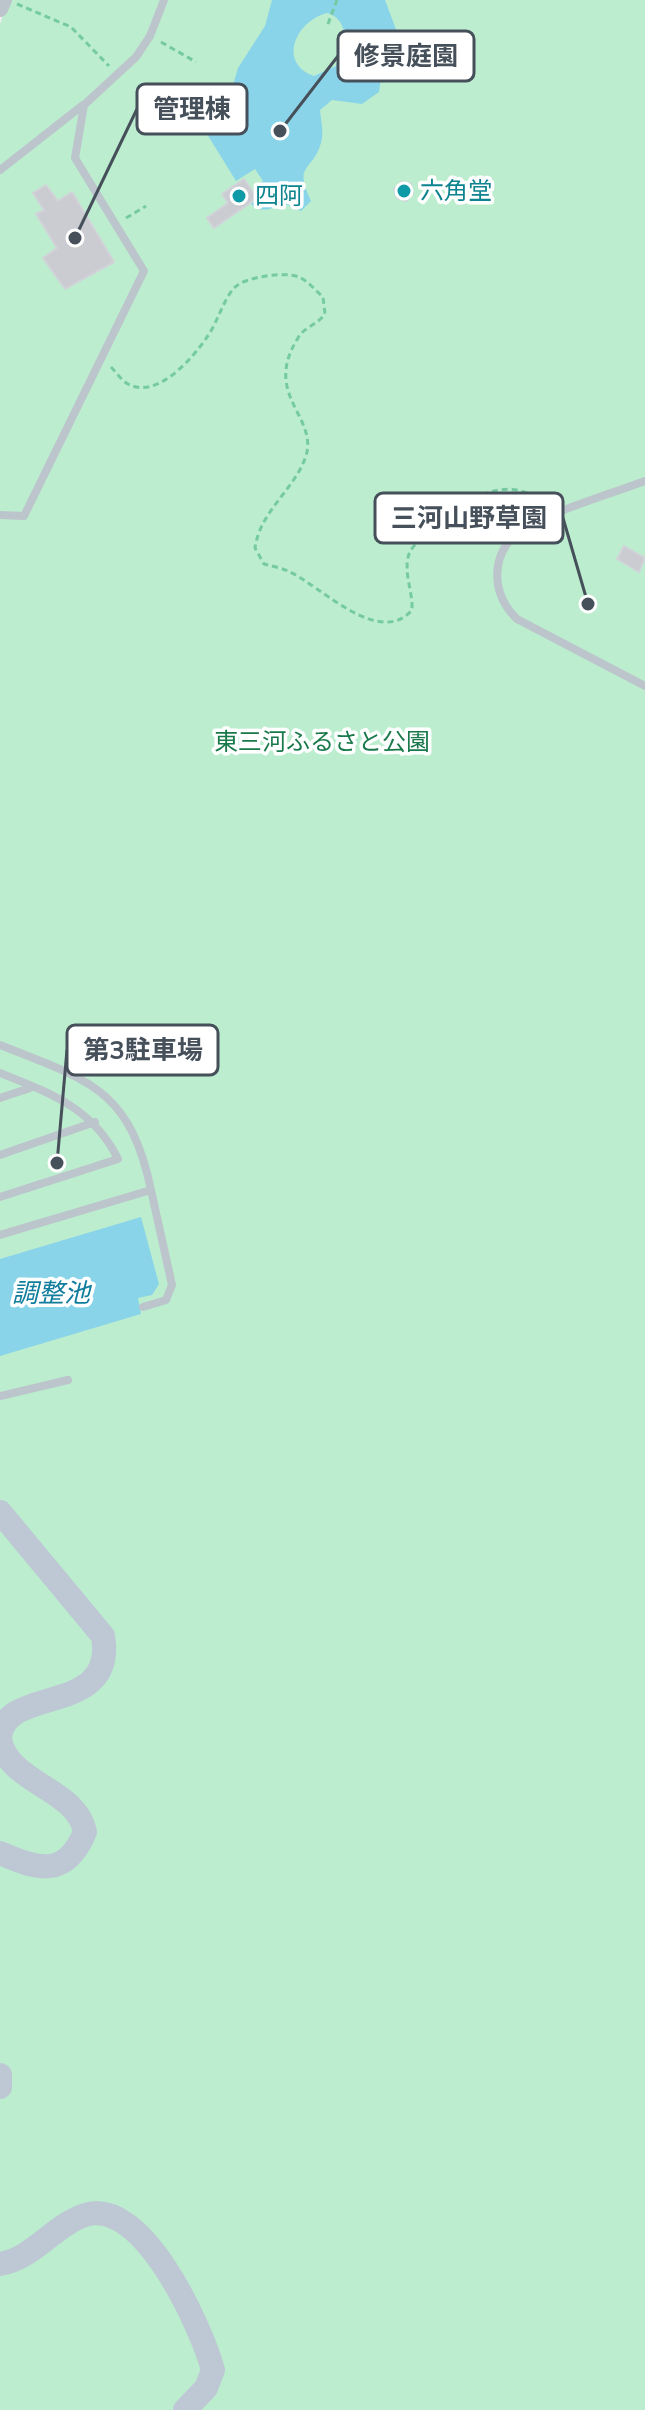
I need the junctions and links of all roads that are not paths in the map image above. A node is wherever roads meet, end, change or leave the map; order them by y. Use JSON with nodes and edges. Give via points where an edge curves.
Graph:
{"nodes":[{"id":1,"x":6,"y":0,"type":"edge"},
{"id":2,"x":164,"y":0,"type":"edge"},
{"id":3,"x":0,"y":9,"type":"edge"},
{"id":4,"x":84,"y":105,"type":"junction"},
{"id":5,"x":0,"y":170,"type":"edge"},
{"id":6,"x":645,"y":481,"type":"edge"},
{"id":7,"x":0,"y":515,"type":"edge"},
{"id":8,"x":645,"y":686,"type":"edge"},
{"id":9,"x":0,"y":1045,"type":"edge"},
{"id":10,"x":0,"y":1073,"type":"edge"},
{"id":11,"x":34,"y":1087,"type":"junction"},
{"id":12,"x":0,"y":1098,"type":"edge"},
{"id":13,"x":95,"y":1122,"type":"junction"},
{"id":14,"x":0,"y":1155,"type":"edge"},
{"id":15,"x":151,"y":1190,"type":"junction"},
{"id":16,"x":0,"y":1197,"type":"edge"},
{"id":17,"x":0,"y":1235,"type":"edge"},
{"id":18,"x":143,"y":1307,"type":"dead end"},
{"id":19,"x":68,"y":1380,"type":"dead end"},
{"id":20,"x":0,"y":1396,"type":"edge"},
{"id":21,"x":0,"y":1512,"type":"edge"},
{"id":22,"x":0,"y":1738,"type":"edge"},
{"id":23,"x":0,"y":1853,"type":"edge"},
{"id":24,"x":0,"y":2075,"type":"edge"},
{"id":25,"x":0,"y":2087,"type":"edge"},
{"id":26,"x":0,"y":2264,"type":"edge"},
{"id":27,"x":185,"y":2410,"type":"edge"}],
"edges":[{"from":1,"to":3,"type":"street"},
{"from":2,"to":4,"type":"lane","via":[[136,57]]},
{"from":4,"to":5,"type":"lane"},
{"from":4,"to":7,"type":"lane","via":[[75,158],[144,271],[24,516]]},
{"from":6,"to":8,"type":"lane","via":[[518,531],[499,566],[497,585],[501,604],[517,619]]},
{"from":9,"to":15,"type":"lane","via":[[67,1071],[117,1107],[137,1135]]},
{"from":10,"to":11,"type":"lane"},
{"from":11,"to":12,"type":"lane"},
{"from":11,"to":13,"type":"lane","via":[[74,1105]]},
{"from":13,"to":14,"type":"lane"},
{"from":13,"to":16,"type":"lane","via":[[118,1159]]},
{"from":15,"to":17,"type":"lane"},
{"from":15,"to":18,"type":"lane","via":[[172,1285],[166,1300]]},
{"from":19,"to":20,"type":"lane"},
{"from":21,"to":22,"type":"main road","via":[[103,1636],[105,1647],[99,1674],[81,1689],[13,1714],[3,1724]]},
{"from":22,"to":23,"type":"main road","via":[[8,1760],[77,1812],[85,1832],[70,1857],[53,1867],[33,1866]]},
{"from":24,"to":25,"type":"main road"},
{"from":26,"to":27,"type":"main road","via":[[19,2259],[85,2215],[108,2217],[142,2239],[181,2292],[213,2370],[206,2388]]}]}
